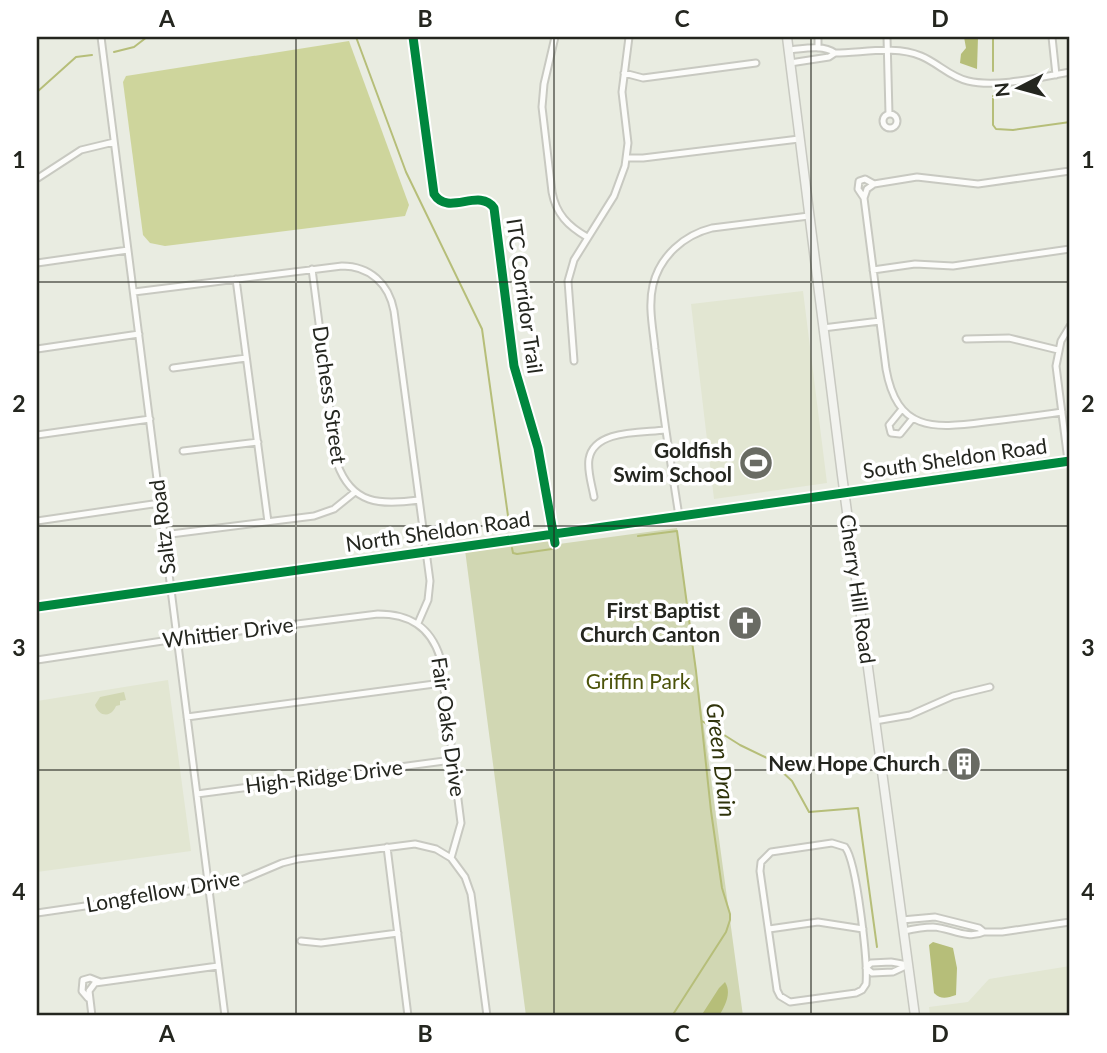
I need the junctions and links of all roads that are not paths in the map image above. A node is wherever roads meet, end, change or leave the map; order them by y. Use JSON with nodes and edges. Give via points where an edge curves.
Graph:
{"nodes":[{"id":1,"x":101,"y":37,"type":"edge"},
{"id":2,"x":555,"y":37,"type":"edge"},
{"id":3,"x":629,"y":37,"type":"edge"},
{"id":4,"x":787,"y":37,"type":"edge"},
{"id":5,"x":818,"y":37,"type":"edge"},
{"id":6,"x":887,"y":37,"type":"edge"},
{"id":7,"x":1052,"y":37,"type":"edge"},
{"id":8,"x":818,"y":48,"type":"junction"},
{"id":9,"x":788,"y":50,"type":"junction"},
{"id":10,"x":888,"y":51,"type":"junction"},
{"id":11,"x":835,"y":53,"type":"junction"},
{"id":12,"x":756,"y":63,"type":"dead end"},
{"id":13,"x":790,"y":63,"type":"junction"},
{"id":14,"x":1070,"y":72,"type":"edge"},
{"id":15,"x":624,"y":73,"type":"junction"},
{"id":16,"x":1056,"y":75,"type":"junction"},
{"id":17,"x":889,"y":114,"type":"dead end"},
{"id":18,"x":800,"y":139,"type":"junction"},
{"id":19,"x":114,"y":142,"type":"junction"},
{"id":20,"x":627,"y":158,"type":"junction"},
{"id":21,"x":1070,"y":171,"type":"edge"},
{"id":22,"x":38,"y":178,"type":"edge"},
{"id":23,"x":871,"y":186,"type":"junction"},
{"id":24,"x":864,"y":198,"type":"junction"},
{"id":25,"x":808,"y":216,"type":"junction"},
{"id":26,"x":587,"y":237,"type":"junction"},
{"id":27,"x":128,"y":250,"type":"junction"},
{"id":28,"x":1070,"y":250,"type":"edge"},
{"id":29,"x":37,"y":263,"type":"edge"},
{"id":30,"x":312,"y":269,"type":"junction"},
{"id":31,"x":873,"y":270,"type":"junction"},
{"id":32,"x":236,"y":279,"type":"junction"},
{"id":33,"x":134,"y":292,"type":"junction"},
{"id":34,"x":880,"y":320,"type":"junction"},
{"id":35,"x":1070,"y":326,"type":"edge"},
{"id":36,"x":823,"y":328,"type":"junction"},
{"id":37,"x":139,"y":334,"type":"junction"},
{"id":38,"x":966,"y":339,"type":"dead end"},
{"id":39,"x":37,"y":349,"type":"edge"},
{"id":40,"x":1058,"y":350,"type":"junction"},
{"id":41,"x":246,"y":358,"type":"junction"},
{"id":42,"x":574,"y":361,"type":"dead end"},
{"id":43,"x":173,"y":368,"type":"dead end"},
{"id":44,"x":902,"y":409,"type":"junction"},
{"id":45,"x":1062,"y":412,"type":"junction"},
{"id":46,"x":913,"y":418,"type":"junction"},
{"id":47,"x":150,"y":419,"type":"junction"},
{"id":48,"x":666,"y":430,"type":"junction"},
{"id":49,"x":37,"y":435,"type":"edge"},
{"id":50,"x":258,"y":442,"type":"junction"},
{"id":51,"x":183,"y":451,"type":"dead end"},
{"id":52,"x":1069,"y":461,"type":"edge"},
{"id":53,"x":355,"y":492,"type":"junction"},
{"id":54,"x":844,"y":493,"type":"junction"},
{"id":55,"x":594,"y":497,"type":"dead end"},
{"id":56,"x":419,"y":500,"type":"junction"},
{"id":57,"x":160,"y":503,"type":"junction"},
{"id":58,"x":679,"y":516,"type":"junction"},
{"id":59,"x":37,"y":521,"type":"edge"},
{"id":60,"x":268,"y":522,"type":"junction"},
{"id":61,"x":163,"y":536,"type":"junction"},
{"id":62,"x":426,"y":552,"type":"junction"},
{"id":63,"x":170,"y":588,"type":"junction"},
{"id":64,"x":37,"y":607,"type":"edge"},
{"id":65,"x":418,"y":624,"type":"junction"},
{"id":66,"x":176,"y":639,"type":"junction"},
{"id":67,"x":37,"y":660,"type":"edge"},
{"id":68,"x":442,"y":683,"type":"junction"},
{"id":69,"x":990,"y":688,"type":"dead end"},
{"id":70,"x":187,"y":717,"type":"junction"},
{"id":71,"x":875,"y":721,"type":"junction"},
{"id":72,"x":452,"y":760,"type":"junction"},
{"id":73,"x":197,"y":794,"type":"junction"},
{"id":74,"x":387,"y":847,"type":"junction"},
{"id":75,"x":451,"y":858,"type":"junction"},
{"id":76,"x":208,"y":888,"type":"junction"},
{"id":77,"x":37,"y":913,"type":"edge"},
{"id":78,"x":902,"y":920,"type":"junction"},
{"id":79,"x":1070,"y":922,"type":"edge"},
{"id":80,"x":769,"y":929,"type":"junction"},
{"id":81,"x":863,"y":929,"type":"junction"},
{"id":82,"x":904,"y":931,"type":"junction"},
{"id":83,"x":984,"y":932,"type":"junction"},
{"id":84,"x":398,"y":933,"type":"junction"},
{"id":85,"x":301,"y":941,"type":"dead end"},
{"id":86,"x":908,"y":965,"type":"junction"},
{"id":87,"x":218,"y":967,"type":"junction"},
{"id":88,"x":866,"y":968,"type":"junction"},
{"id":89,"x":100,"y":982,"type":"junction"},
{"id":90,"x":89,"y":999,"type":"junction"},
{"id":91,"x":92,"y":1016,"type":"edge"},
{"id":92,"x":225,"y":1016,"type":"edge"},
{"id":93,"x":408,"y":1016,"type":"edge"},
{"id":94,"x":486,"y":1016,"type":"edge"},
{"id":95,"x":915,"y":1016,"type":"edge"}],
"edges":[{"from":1,"to":19,"type":"street","name":"Saltz Road"},
{"from":2,"to":26,"type":"street","via":[[542,107],[552,192],[562,218]]},
{"from":3,"to":15,"type":"street"},
{"from":4,"to":9,"type":"main road","name":"Cherry Hill Road"},
{"from":5,"to":8,"type":"street"},
{"from":6,"to":10,"type":"street"},
{"from":7,"to":16,"type":"street"},
{"from":8,"to":9,"type":"street"},
{"from":8,"to":11,"type":"street"},
{"from":9,"to":13,"type":"main road","name":"Cherry Hill Road"},
{"from":10,"to":11,"type":"street"},
{"from":10,"to":16,"type":"street","via":[[922,56],[969,82]]},
{"from":10,"to":17,"type":"street"},
{"from":11,"to":13,"type":"street"},
{"from":12,"to":15,"type":"street","via":[[643,78]]},
{"from":13,"to":18,"type":"main road","name":"Cherry Hill Road"},
{"from":14,"to":16,"type":"street"},
{"from":15,"to":20,"type":"street"},
{"from":18,"to":20,"type":"street"},
{"from":18,"to":25,"type":"main road","name":"Cherry Hill Road"},
{"from":19,"to":22,"type":"street","via":[[81,150]]},
{"from":19,"to":27,"type":"street","name":"Saltz Road"},
{"from":20,"to":26,"type":"street","via":[[614,196]]},
{"from":21,"to":23,"type":"street","via":[[978,184],[924,177]]},
{"from":23,"to":24,"type":"street"},
{"from":23,"to":24,"type":"street","via":[[867,180],[859,181]]},
{"from":24,"to":31,"type":"street"},
{"from":25,"to":36,"type":"main road","name":"Cherry Hill Road"},
{"from":25,"to":48,"type":"street","via":[[704,230],[680,243],[663,262],[651,305]]},
{"from":26,"to":42,"type":"street","via":[[568,281]]},
{"from":27,"to":29,"type":"street"},
{"from":27,"to":33,"type":"street","name":"Saltz Road"},
{"from":28,"to":31,"type":"street","via":[[953,266],[915,264]]},
{"from":30,"to":32,"type":"street"},
{"from":30,"to":53,"type":"street","name":"Duchess Street","via":[[337,463]]},
{"from":30,"to":56,"type":"street","via":[[349,266],[365,270],[389,293]]},
{"from":31,"to":34,"type":"street"},
{"from":32,"to":33,"type":"street"},
{"from":32,"to":41,"type":"street"},
{"from":33,"to":37,"type":"street","name":"Saltz Road"},
{"from":34,"to":36,"type":"street"},
{"from":34,"to":44,"type":"street","via":[[889,385]]},
{"from":35,"to":40,"type":"street"},
{"from":36,"to":54,"type":"main road","name":"Cherry Hill Road"},
{"from":37,"to":39,"type":"street"},
{"from":37,"to":47,"type":"street","name":"Saltz Road"},
{"from":38,"to":40,"type":"street","via":[[1009,338]]},
{"from":40,"to":45,"type":"street"},
{"from":41,"to":43,"type":"street"},
{"from":41,"to":50,"type":"street"},
{"from":44,"to":46,"type":"street"},
{"from":44,"to":46,"type":"street","via":[[889,425],[891,433],[900,434]]},
{"from":45,"to":46,"type":"street","via":[[948,427]]},
{"from":45,"to":52,"type":"street"},
{"from":47,"to":49,"type":"street"},
{"from":47,"to":57,"type":"street","name":"Saltz Road"},
{"from":48,"to":55,"type":"street","via":[[598,442],[589,458]]},
{"from":48,"to":58,"type":"street"},
{"from":50,"to":51,"type":"street"},
{"from":50,"to":60,"type":"street"},
{"from":52,"to":54,"type":"street","name":"South Sheldon Road"},
{"from":53,"to":56,"type":"street","name":"Duchess Street","via":[[383,503]]},
{"from":53,"to":60,"type":"street","via":[[324,513]]},
{"from":54,"to":58,"type":"street","name":"North Sheldon Road"},
{"from":54,"to":71,"type":"main road","name":"Cherry Hill Road"},
{"from":56,"to":62,"type":"street"},
{"from":57,"to":59,"type":"street"},
{"from":57,"to":61,"type":"street","name":"Saltz Road"},
{"from":58,"to":62,"type":"street","name":"North Sheldon Road"},
{"from":60,"to":61,"type":"street"},
{"from":61,"to":63,"type":"street","name":"Saltz Road"},
{"from":62,"to":63,"type":"street","name":"North Sheldon Road"},
{"from":62,"to":65,"type":"street","via":[[429,593]]},
{"from":63,"to":64,"type":"street","name":"North Sheldon Road"},
{"from":63,"to":66,"type":"street","name":"Saltz Road"},
{"from":65,"to":66,"type":"street","name":"Whittier Drive","via":[[400,615],[378,614]]},
{"from":65,"to":68,"type":"street","name":"Fair Oaks Drive","via":[[437,648]]},
{"from":66,"to":67,"type":"street","name":"Whittier Drive"},
{"from":66,"to":70,"type":"street","name":"Saltz Road"},
{"from":68,"to":70,"type":"street"},
{"from":68,"to":72,"type":"street","name":"Fair Oaks Drive"},
{"from":69,"to":71,"type":"street","via":[[953,696],[909,715]]},
{"from":70,"to":73,"type":"street","name":"Saltz Road"},
{"from":71,"to":78,"type":"main road","name":"Cherry Hill Road"},
{"from":72,"to":73,"type":"street","name":"High-Ridge Drive"},
{"from":72,"to":75,"type":"street","name":"Fair Oaks Drive","via":[[461,823]]},
{"from":73,"to":76,"type":"street","name":"Saltz Road"},
{"from":74,"to":75,"type":"street","name":"Longfellow Drive","via":[[420,845]]},
{"from":74,"to":76,"type":"street","name":"Longfellow Drive","via":[[298,859],[240,882]]},
{"from":74,"to":84,"type":"street"},
{"from":75,"to":94,"type":"street","via":[[471,894]]},
{"from":76,"to":77,"type":"street","name":"Longfellow Drive"},
{"from":76,"to":87,"type":"street","name":"Saltz Road"},
{"from":78,"to":82,"type":"main road","name":"Cherry Hill Road"},
{"from":78,"to":83,"type":"street","via":[[935,917]]},
{"from":79,"to":83,"type":"street"},
{"from":80,"to":81,"type":"street","via":[[818,922]]},
{"from":80,"to":81,"type":"street","via":[[762,859],[771,852],[832,843],[841,844],[849,853]]},
{"from":80,"to":88,"type":"street","via":[[777,990],[786,1001],[860,992],[866,984]]},
{"from":81,"to":88,"type":"street"},
{"from":82,"to":83,"type":"street","via":[[930,927],[966,935]]},
{"from":82,"to":86,"type":"main road","name":"Cherry Hill Road"},
{"from":84,"to":85,"type":"street","via":[[321,943]]},
{"from":84,"to":93,"type":"street"},
{"from":86,"to":88,"type":"street","via":[[871,963]]},
{"from":86,"to":88,"type":"street","via":[[893,972],[872,973]]},
{"from":86,"to":95,"type":"main road","name":"Cherry Hill Road"},
{"from":87,"to":89,"type":"street"},
{"from":87,"to":92,"type":"street","name":"Saltz Road"},
{"from":89,"to":90,"type":"street","via":[[91,987]]},
{"from":89,"to":90,"type":"street","via":[[83,980],[82,991]]},
{"from":90,"to":91,"type":"street"}]}
